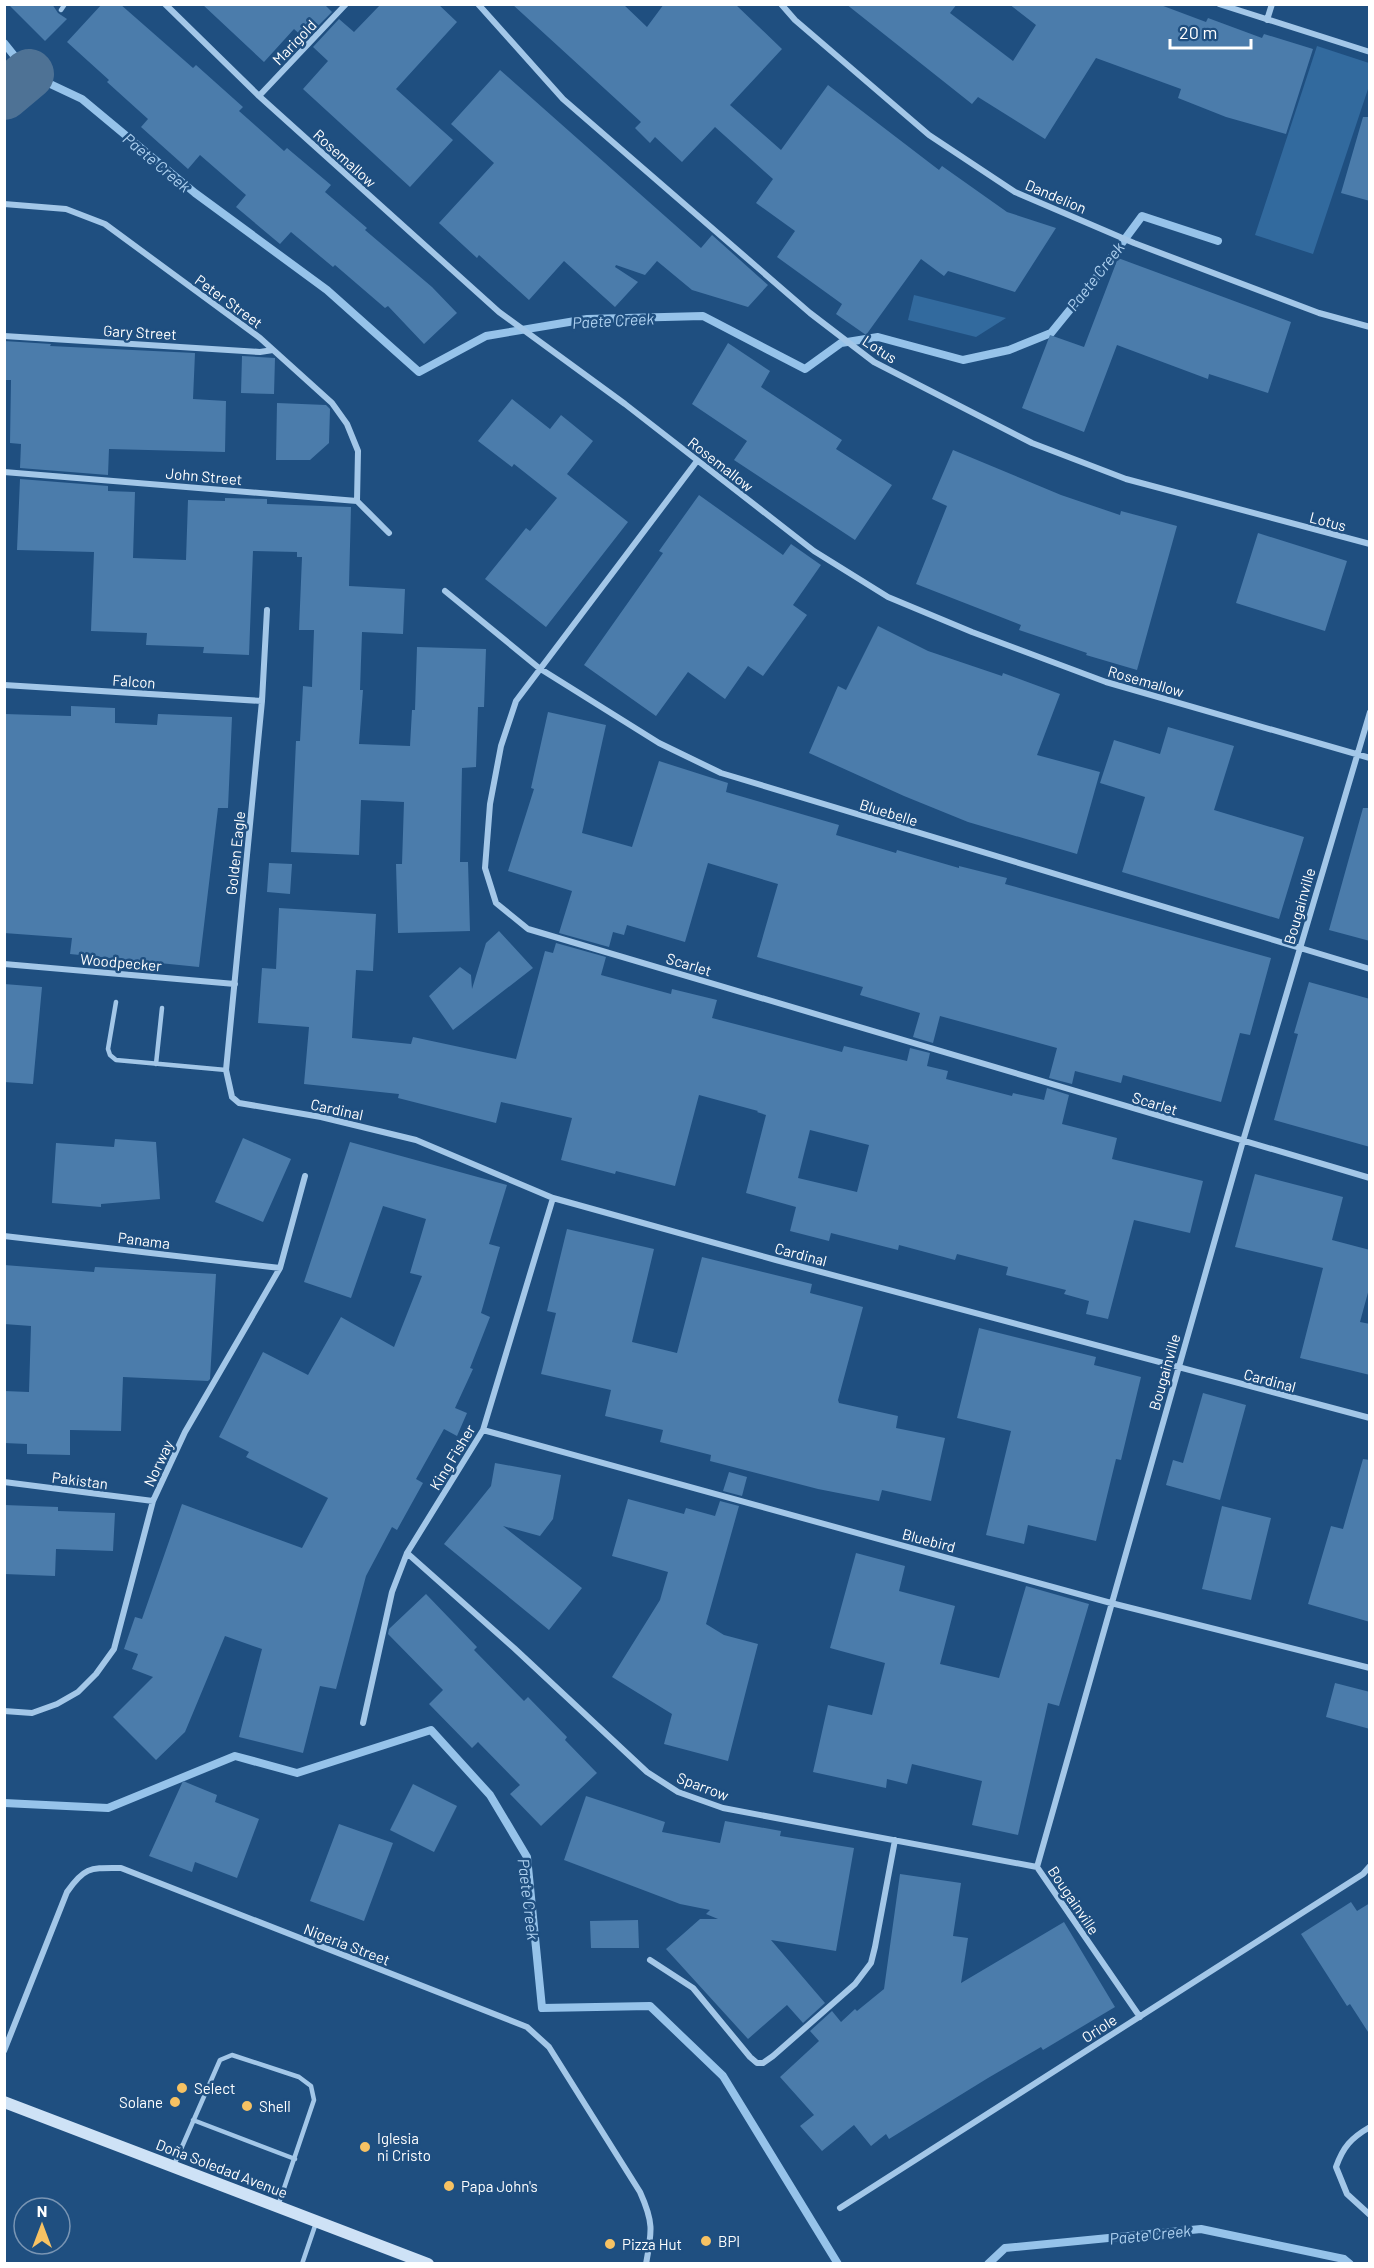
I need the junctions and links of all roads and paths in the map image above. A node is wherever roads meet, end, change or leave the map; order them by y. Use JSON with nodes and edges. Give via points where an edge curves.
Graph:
{"nodes":[{"id":1,"x":65,"y":4,"type":"edge"},
{"id":2,"x":165,"y":4,"type":"edge"},
{"id":3,"x":346,"y":4,"type":"edge"},
{"id":4,"x":478,"y":4,"type":"edge"},
{"id":5,"x":781,"y":4,"type":"edge"},
{"id":6,"x":1219,"y":4,"type":"edge"},
{"id":7,"x":1272,"y":4,"type":"edge"},
{"id":8,"x":61,"y":10,"type":"dead end"},
{"id":9,"x":1267,"y":20,"type":"junction"},
{"id":10,"x":1370,"y":52,"type":"edge"},
{"id":11,"x":259,"y":96,"type":"junction"},
{"id":12,"x":4,"y":204,"type":"edge"},
{"id":13,"x":1370,"y":327,"type":"edge"},
{"id":14,"x":4,"y":336,"type":"edge"},
{"id":15,"x":273,"y":350,"type":"junction"},
{"id":16,"x":697,"y":461,"type":"junction"},
{"id":17,"x":4,"y":472,"type":"edge"},
{"id":18,"x":357,"y":501,"type":"junction"},
{"id":19,"x":388,"y":532,"type":"dead end"},
{"id":20,"x":1370,"y":544,"type":"edge"},
{"id":21,"x":445,"y":591,"type":"dead end"},
{"id":22,"x":267,"y":610,"type":"dead end"},
{"id":23,"x":539,"y":668,"type":"junction"},
{"id":24,"x":4,"y":685,"type":"edge"},
{"id":25,"x":262,"y":701,"type":"junction"},
{"id":26,"x":1370,"y":712,"type":"edge"},
{"id":27,"x":1357,"y":754,"type":"junction"},
{"id":28,"x":1370,"y":758,"type":"edge"},
{"id":29,"x":1299,"y":949,"type":"junction"},
{"id":30,"x":4,"y":964,"type":"edge"},
{"id":31,"x":1370,"y":969,"type":"edge"},
{"id":32,"x":235,"y":984,"type":"junction"},
{"id":33,"x":116,"y":1002,"type":"dead end"},
{"id":34,"x":162,"y":1008,"type":"dead end"},
{"id":35,"x":156,"y":1064,"type":"junction"},
{"id":36,"x":226,"y":1070,"type":"junction"},
{"id":37,"x":232,"y":1097,"type":"joint"},
{"id":38,"x":1243,"y":1141,"type":"junction"},
{"id":39,"x":305,"y":1176,"type":"dead end"},
{"id":40,"x":1370,"y":1178,"type":"edge"},
{"id":41,"x":554,"y":1198,"type":"junction"},
{"id":42,"x":4,"y":1236,"type":"edge"},
{"id":43,"x":280,"y":1268,"type":"junction"},
{"id":44,"x":1178,"y":1368,"type":"junction"},
{"id":45,"x":1370,"y":1418,"type":"edge"},
{"id":46,"x":483,"y":1430,"type":"junction"},
{"id":47,"x":4,"y":1482,"type":"edge"},
{"id":48,"x":153,"y":1501,"type":"junction"},
{"id":49,"x":407,"y":1553,"type":"junction"},
{"id":50,"x":1111,"y":1603,"type":"junction"},
{"id":51,"x":1370,"y":1668,"type":"edge"},
{"id":52,"x":4,"y":1711,"type":"edge"},
{"id":53,"x":363,"y":1723,"type":"dead end"},
{"id":54,"x":895,"y":1840,"type":"junction"},
{"id":55,"x":1370,"y":1866,"type":"edge"},
{"id":56,"x":1037,"y":1867,"type":"junction"},
{"id":57,"x":650,"y":1960,"type":"dead end"},
{"id":58,"x":1140,"y":2017,"type":"junction"},
{"id":59,"x":4,"y":2051,"type":"edge"},
{"id":60,"x":4,"y":2102,"type":"edge"},
{"id":61,"x":193,"y":2120,"type":"junction"},
{"id":62,"x":1370,"y":2127,"type":"edge"},
{"id":63,"x":295,"y":2159,"type":"junction"},
{"id":64,"x":174,"y":2166,"type":"junction"},
{"id":65,"x":278,"y":2205,"type":"junction"},
{"id":66,"x":840,"y":2208,"type":"dead end"},
{"id":67,"x":1370,"y":2215,"type":"edge"},
{"id":68,"x":317,"y":2220,"type":"junction"},
{"id":69,"x":402,"y":2259,"type":"edge"},
{"id":70,"x":302,"y":2264,"type":"edge"},
{"id":71,"x":428,"y":2264,"type":"edge"},
{"id":72,"x":646,"y":2264,"type":"edge"}],
"edges":[{"from":1,"to":8,"type":"lane"},
{"from":2,"to":11,"type":"street","name":"Rosemallow"},
{"from":3,"to":11,"type":"street","name":"Marigold"},
{"from":4,"to":20,"type":"street","name":"Lotus","via":[[563,99],[810,313],[874,362],[1032,443],[1126,479]]},
{"from":5,"to":13,"type":"street","name":"Dandelion","via":[[928,135],[1015,192],[1134,243],[1319,313]]},
{"from":6,"to":9,"type":"street"},
{"from":7,"to":9,"type":"street"},
{"from":9,"to":10,"type":"street"},
{"from":11,"to":16,"type":"street","name":"Rosemallow","via":[[499,312]]},
{"from":12,"to":15,"type":"street","name":"Peter Street","via":[[66,209],[105,224]]},
{"from":14,"to":15,"type":"street","name":"Gary Street"},
{"from":15,"to":18,"type":"street","name":"Peter Street","via":[[332,403],[347,424],[358,451]]},
{"from":16,"to":23,"type":"street","name":"Scarlet"},
{"from":16,"to":27,"type":"street","name":"Rosemallow","via":[[814,550],[888,597],[1106,682]]},
{"from":17,"to":18,"type":"street","name":"John Street"},
{"from":18,"to":19,"type":"street"},
{"from":21,"to":23,"type":"street","name":"Bluebelle"},
{"from":22,"to":25,"type":"street","name":"Golden Eagle"},
{"from":23,"to":29,"type":"street","name":"Bluebelle","via":[[659,743],[721,773]]},
{"from":23,"to":38,"type":"street","name":"Scarlet","via":[[516,701],[501,746],[490,804],[485,868],[496,903],[528,929]]},
{"from":24,"to":25,"type":"street","name":"Falcon"},
{"from":25,"to":32,"type":"street","name":"Golden Eagle"},
{"from":26,"to":27,"type":"street","name":"Bougainville"},
{"from":27,"to":28,"type":"street","name":"Rosemallow"},
{"from":27,"to":29,"type":"street","name":"Bougainville"},
{"from":29,"to":31,"type":"street","name":"Bluebelle"},
{"from":29,"to":38,"type":"street","name":"Bougainville"},
{"from":30,"to":32,"type":"street","name":"Woodpecker"},
{"from":32,"to":36,"type":"street","name":"Golden Eagle"},
{"from":33,"to":35,"type":"lane","via":[[110,1055],[116,1060]]},
{"from":34,"to":35,"type":"lane"},
{"from":35,"to":36,"type":"lane"},
{"from":36,"to":37,"type":"street","name":"Golden Eagle"},
{"from":37,"to":41,"type":"street","name":"Cardinal","via":[[239,1103],[321,1117],[416,1140]]},
{"from":38,"to":40,"type":"street","name":"Scarlet"},
{"from":38,"to":44,"type":"street","name":"Bougainville"},
{"from":39,"to":43,"type":"street","name":"Norway"},
{"from":41,"to":44,"type":"street","name":"Cardinal"},
{"from":41,"to":46,"type":"street","name":"King Fisher"},
{"from":42,"to":43,"type":"street","name":"Panama"},
{"from":43,"to":48,"type":"street","name":"Norway","via":[[185,1432]]},
{"from":44,"to":45,"type":"street","name":"Cardinal"},
{"from":44,"to":50,"type":"street","name":"Bougainville"},
{"from":46,"to":49,"type":"street","name":"King Fisher"},
{"from":46,"to":50,"type":"street","name":"Bluebird"},
{"from":47,"to":48,"type":"street","name":"Pakistan"},
{"from":48,"to":52,"type":"street","name":"Norway","via":[[114,1649],[78,1692],[57,1704],[32,1713]]},
{"from":49,"to":53,"type":"street","name":"King Fisher","via":[[392,1592]]},
{"from":49,"to":54,"type":"street","name":"Sparrow","via":[[647,1772],[678,1792],[723,1808]]},
{"from":50,"to":51,"type":"street","name":"Bluebird"},
{"from":50,"to":56,"type":"street","name":"Bougainville"},
{"from":54,"to":56,"type":"street","name":"Sparrow"},
{"from":54,"to":57,"type":"street","via":[[871,1963],[830,2007],[763,2063],[750,2057],[693,1988]]},
{"from":55,"to":58,"type":"street","name":"Oriole"},
{"from":56,"to":58,"type":"street","name":"Bougainville"},
{"from":58,"to":66,"type":"street","name":"Oriole"},
{"from":59,"to":72,"type":"street","name":"Nigeria Street","via":[[67,1892],[78,1875],[95,1868],[121,1868],[527,2027],[549,2047],[640,2192],[650,2214],[652,2233]]},
{"from":60,"to":64,"type":"main road","name":"Doña Soledad Avenue"},
{"from":61,"to":63,"type":"lane"},
{"from":61,"to":63,"type":"lane","via":[[220,2060],[232,2055],[299,2077],[311,2086],[314,2100]]},
{"from":61,"to":64,"type":"lane"},
{"from":62,"to":67,"type":"street","via":[[1343,2149],[1336,2167],[1347,2194]]},
{"from":63,"to":65,"type":"lane"},
{"from":64,"to":65,"type":"main road","name":"Doña Soledad Avenue"},
{"from":65,"to":68,"type":"main road","name":"Doña Soledad Avenue"},
{"from":68,"to":69,"type":"main road","name":"Doña Soledad Avenue"},
{"from":68,"to":70,"type":"lane"},
{"from":69,"to":71,"type":"main road","name":"Doña Soledad Avenue"}]}
